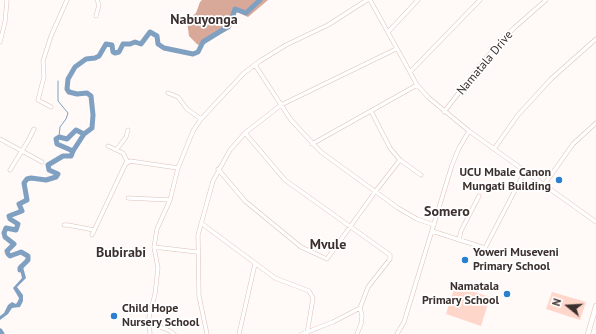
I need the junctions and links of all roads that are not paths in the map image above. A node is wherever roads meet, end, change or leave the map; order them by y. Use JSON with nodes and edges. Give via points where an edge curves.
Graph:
{"nodes":[{"id":1,"x":6,"y":0,"type":"edge"},
{"id":2,"x":67,"y":0,"type":"edge"},
{"id":3,"x":97,"y":0,"type":"edge"},
{"id":4,"x":366,"y":0,"type":"edge"},
{"id":5,"x":370,"y":0,"type":"edge"},
{"id":6,"x":418,"y":0,"type":"edge"},
{"id":7,"x":480,"y":0,"type":"edge"},
{"id":8,"x":546,"y":0,"type":"edge"},
{"id":9,"x":96,"y":16,"type":"dead end"},
{"id":10,"x":388,"y":32,"type":"junction"},
{"id":11,"x":596,"y":39,"type":"edge"},
{"id":12,"x":0,"y":42,"type":"edge"},
{"id":13,"x":396,"y":49,"type":"junction"},
{"id":14,"x":255,"y":65,"type":"junction"},
{"id":15,"x":410,"y":72,"type":"junction"},
{"id":16,"x":418,"y":85,"type":"junction"},
{"id":17,"x":168,"y":93,"type":"dead end"},
{"id":18,"x":281,"y":105,"type":"junction"},
{"id":19,"x":51,"y":107,"type":"dead end"},
{"id":20,"x":371,"y":111,"type":"junction"},
{"id":21,"x":444,"y":112,"type":"junction"},
{"id":22,"x":201,"y":119,"type":"junction"},
{"id":23,"x":596,"y":123,"type":"edge"},
{"id":24,"x":34,"y":129,"type":"dead end"},
{"id":25,"x":128,"y":130,"type":"dead end"},
{"id":26,"x":469,"y":131,"type":"junction"},
{"id":27,"x":245,"y":133,"type":"junction"},
{"id":28,"x":0,"y":139,"type":"edge"},
{"id":29,"x":312,"y":144,"type":"junction"},
{"id":30,"x":108,"y":146,"type":"dead end"},
{"id":31,"x":117,"y":149,"type":"junction"},
{"id":32,"x":494,"y":149,"type":"junction"},
{"id":33,"x":22,"y":151,"type":"junction"},
{"id":34,"x":400,"y":160,"type":"junction"},
{"id":35,"x":42,"y":162,"type":"dead end"},
{"id":36,"x":125,"y":165,"type":"junction"},
{"id":37,"x":178,"y":168,"type":"junction"},
{"id":38,"x":10,"y":170,"type":"dead end"},
{"id":39,"x":218,"y":170,"type":"junction"},
{"id":40,"x":525,"y":171,"type":"junction"},
{"id":41,"x":421,"y":175,"type":"dead end"},
{"id":42,"x":544,"y":185,"type":"junction"},
{"id":43,"x":375,"y":192,"type":"junction"},
{"id":44,"x":479,"y":196,"type":"dead end"},
{"id":45,"x":128,"y":198,"type":"dead end"},
{"id":46,"x":170,"y":200,"type":"junction"},
{"id":47,"x":596,"y":222,"type":"edge"},
{"id":48,"x":201,"y":223,"type":"junction"},
{"id":49,"x":434,"y":225,"type":"junction"},
{"id":50,"x":64,"y":226,"type":"dead end"},
{"id":51,"x":350,"y":226,"type":"junction"},
{"id":52,"x":94,"y":230,"type":"junction"},
{"id":53,"x":432,"y":231,"type":"junction"},
{"id":54,"x":92,"y":234,"type":"dead end"},
{"id":55,"x":459,"y":240,"type":"junction"},
{"id":56,"x":154,"y":247,"type":"junction"},
{"id":57,"x":197,"y":252,"type":"junction"},
{"id":58,"x":255,"y":264,"type":"junction"},
{"id":59,"x":596,"y":306,"type":"edge"},
{"id":60,"x":360,"y":308,"type":"junction"},
{"id":61,"x":595,"y":313,"type":"edge"},
{"id":62,"x":148,"y":322,"type":"junction"},
{"id":63,"x":307,"y":333,"type":"edge"},
{"id":64,"x":150,"y":334,"type":"edge"},
{"id":65,"x":174,"y":334,"type":"edge"},
{"id":66,"x":207,"y":334,"type":"edge"},
{"id":67,"x":240,"y":334,"type":"edge"},
{"id":68,"x":302,"y":334,"type":"edge"},
{"id":69,"x":357,"y":334,"type":"edge"},
{"id":70,"x":397,"y":334,"type":"edge"},
{"id":71,"x":588,"y":334,"type":"edge"}],
"edges":[{"from":1,"to":12,"type":"street","via":[[5,22]]},
{"from":2,"to":19,"type":"street","via":[[43,61],[44,77],[38,100]]},
{"from":3,"to":9,"type":"street","via":[[99,5]]},
{"from":4,"to":14,"type":"street","via":[[328,24],[269,54]]},
{"from":5,"to":10,"type":"street"},
{"from":6,"to":10,"type":"street"},
{"from":7,"to":15,"type":"street"},
{"from":8,"to":21,"type":"street","name":"Namatala Drive","via":[[484,59]]},
{"from":10,"to":13,"type":"street"},
{"from":11,"to":32,"type":"street","via":[[551,79],[518,115]]},
{"from":13,"to":15,"type":"street"},
{"from":13,"to":18,"type":"street"},
{"from":14,"to":18,"type":"street"},
{"from":14,"to":22,"type":"street","via":[[239,78]]},
{"from":15,"to":16,"type":"street"},
{"from":16,"to":20,"type":"street"},
{"from":16,"to":21,"type":"street"},
{"from":17,"to":22,"type":"street","via":[[178,97],[187,109]]},
{"from":18,"to":27,"type":"street"},
{"from":18,"to":29,"type":"street"},
{"from":20,"to":29,"type":"street"},
{"from":20,"to":34,"type":"street","via":[[390,148]]},
{"from":21,"to":26,"type":"street"},
{"from":22,"to":37,"type":"street","via":[[193,131]]},
{"from":23,"to":42,"type":"street","via":[[573,144]]},
{"from":24,"to":33,"type":"street"},
{"from":25,"to":31,"type":"street"},
{"from":26,"to":32,"type":"street"},
{"from":26,"to":49,"type":"street","via":[[452,165]]},
{"from":27,"to":39,"type":"street","via":[[230,150]]},
{"from":27,"to":51,"type":"street","via":[[285,180]]},
{"from":28,"to":33,"type":"street"},
{"from":29,"to":43,"type":"street"},
{"from":30,"to":31,"type":"street"},
{"from":31,"to":36,"type":"street","via":[[126,158]]},
{"from":32,"to":40,"type":"street"},
{"from":33,"to":35,"type":"street"},
{"from":33,"to":38,"type":"street"},
{"from":34,"to":41,"type":"street"},
{"from":34,"to":43,"type":"street"},
{"from":36,"to":37,"type":"street","via":[[130,161]]},
{"from":36,"to":52,"type":"street"},
{"from":37,"to":46,"type":"street"},
{"from":39,"to":48,"type":"street"},
{"from":39,"to":51,"type":"street","via":[[246,201],[301,247],[324,259],[329,257]]},
{"from":40,"to":42,"type":"street"},
{"from":40,"to":55,"type":"street","via":[[486,247]]},
{"from":42,"to":47,"type":"street"},
{"from":43,"to":49,"type":"street","via":[[417,219]]},
{"from":43,"to":51,"type":"street"},
{"from":44,"to":55,"type":"street"},
{"from":45,"to":46,"type":"street"},
{"from":46,"to":56,"type":"street","via":[[157,228]]},
{"from":48,"to":57,"type":"street"},
{"from":48,"to":58,"type":"street"},
{"from":49,"to":53,"type":"street"},
{"from":50,"to":52,"type":"street"},
{"from":51,"to":60,"type":"street","via":[[391,257],[368,287]]},
{"from":52,"to":54,"type":"street"},
{"from":53,"to":55,"type":"street"},
{"from":53,"to":70,"type":"street","via":[[404,322]]},
{"from":56,"to":57,"type":"street"},
{"from":56,"to":62,"type":"street","via":[[157,276]]},
{"from":57,"to":66,"type":"street","via":[[199,296]]},
{"from":58,"to":63,"type":"street","via":[[275,278],[310,291],[313,298]]},
{"from":58,"to":67,"type":"street"},
{"from":59,"to":61,"type":"main road"},
{"from":60,"to":63,"type":"street"},
{"from":60,"to":69,"type":"street","via":[[362,316]]},
{"from":61,"to":71,"type":"main road"},
{"from":62,"to":64,"type":"street"},
{"from":62,"to":65,"type":"street"},
{"from":63,"to":68,"type":"street"}]}
